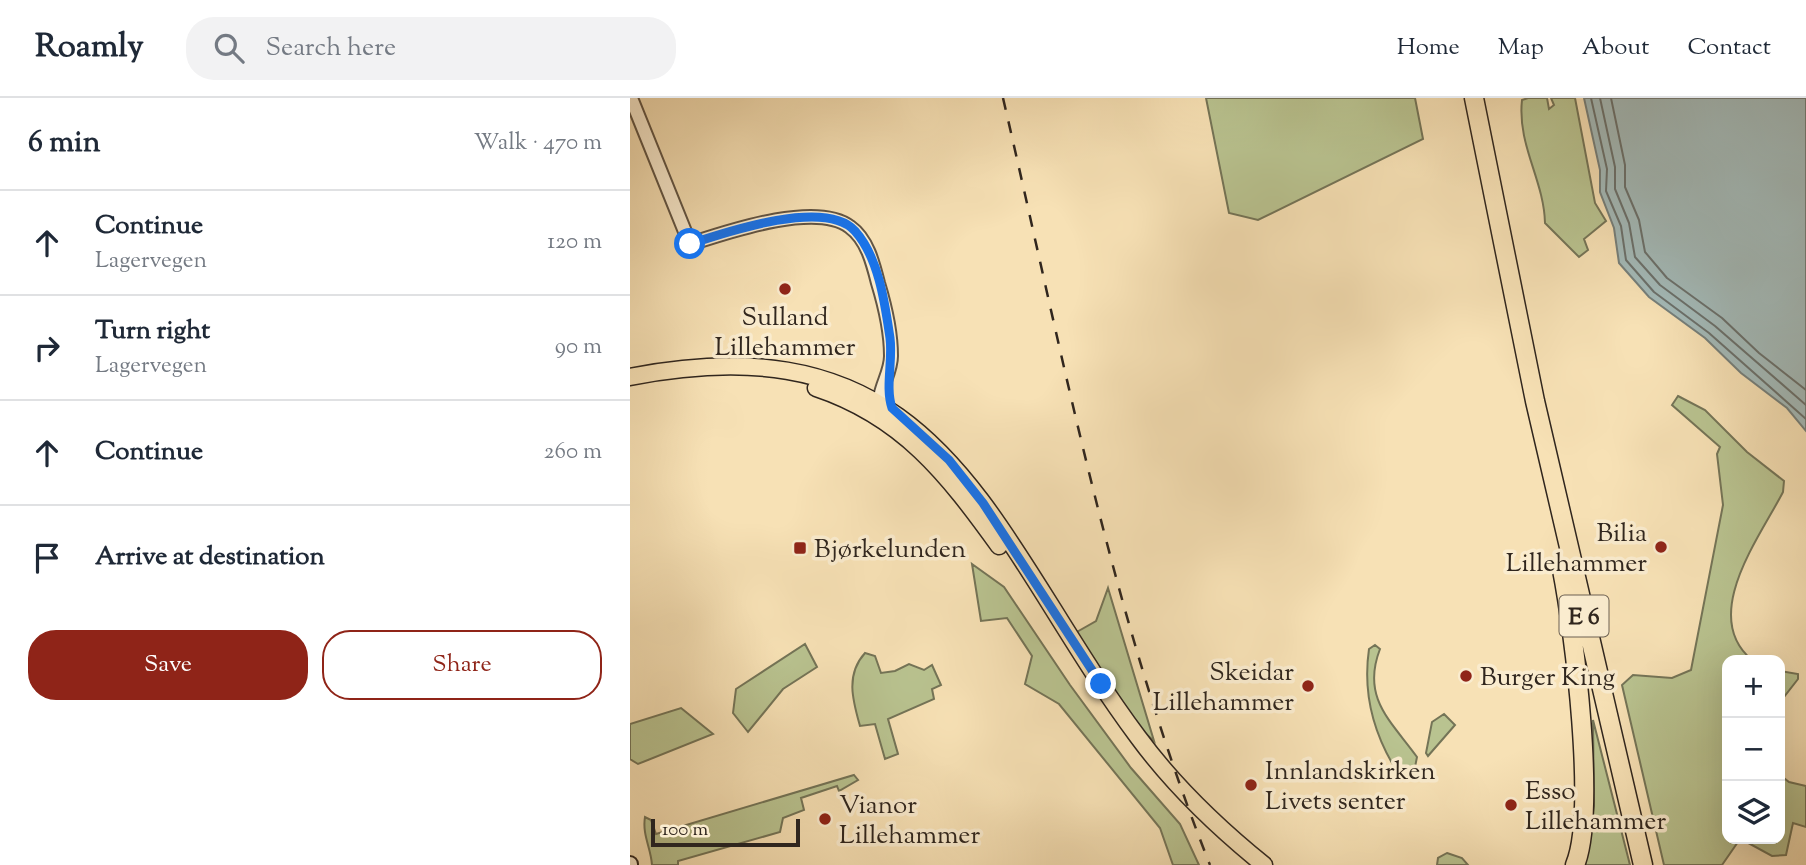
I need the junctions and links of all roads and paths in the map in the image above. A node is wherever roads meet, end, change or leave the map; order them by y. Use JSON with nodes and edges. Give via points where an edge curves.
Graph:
{"nodes":[{"id":1,"x":631,"y":98,"type":"edge"},
{"id":2,"x":1474,"y":98,"type":"edge"},
{"id":3,"x":891,"y":364,"type":"junction"},
{"id":4,"x":1528,"y":367,"type":"junction"},
{"id":5,"x":750,"y":369,"type":"junction"},
{"id":6,"x":712,"y":370,"type":"junction"},
{"id":7,"x":630,"y":377,"type":"edge"},
{"id":8,"x":630,"y":388,"type":"edge"},
{"id":9,"x":875,"y":400,"type":"junction"},
{"id":10,"x":890,"y":416,"type":"junction"},
{"id":11,"x":1250,"y":865,"type":"edge"},
{"id":12,"x":1264,"y":865,"type":"edge"},
{"id":13,"x":1575,"y":865,"type":"edge"},
{"id":14,"x":1643,"y":865,"type":"edge"}],
"edges":[{"from":1,"to":3,"type":"street","via":[[690,244],[813,216],[848,225],[856,232],[871,257],[887,322]]},
{"from":2,"to":4,"type":"highway","number":"E 6"},
{"from":3,"to":9,"type":"street"},
{"from":3,"to":10,"type":"street"},
{"from":4,"to":13,"type":"highway","via":[[1530,408],[1571,625],[1584,788],[1584,823]]},
{"from":4,"to":14,"type":"highway","number":"E 6"},
{"from":5,"to":6,"type":"main road"},
{"from":5,"to":9,"type":"main road","via":[[820,379]]},
{"from":5,"to":10,"type":"main road"},
{"from":6,"to":7,"type":"main road"},
{"from":6,"to":8,"type":"main road"},
{"from":9,"to":10,"type":"main road"},
{"from":10,"to":11,"type":"main road","via":[[955,486],[1004,552],[1152,769],[1203,824]]},
{"from":10,"to":12,"type":"main road","via":[[949,460],[983,503],[1119,711],[1159,764],[1209,818]]}]}
